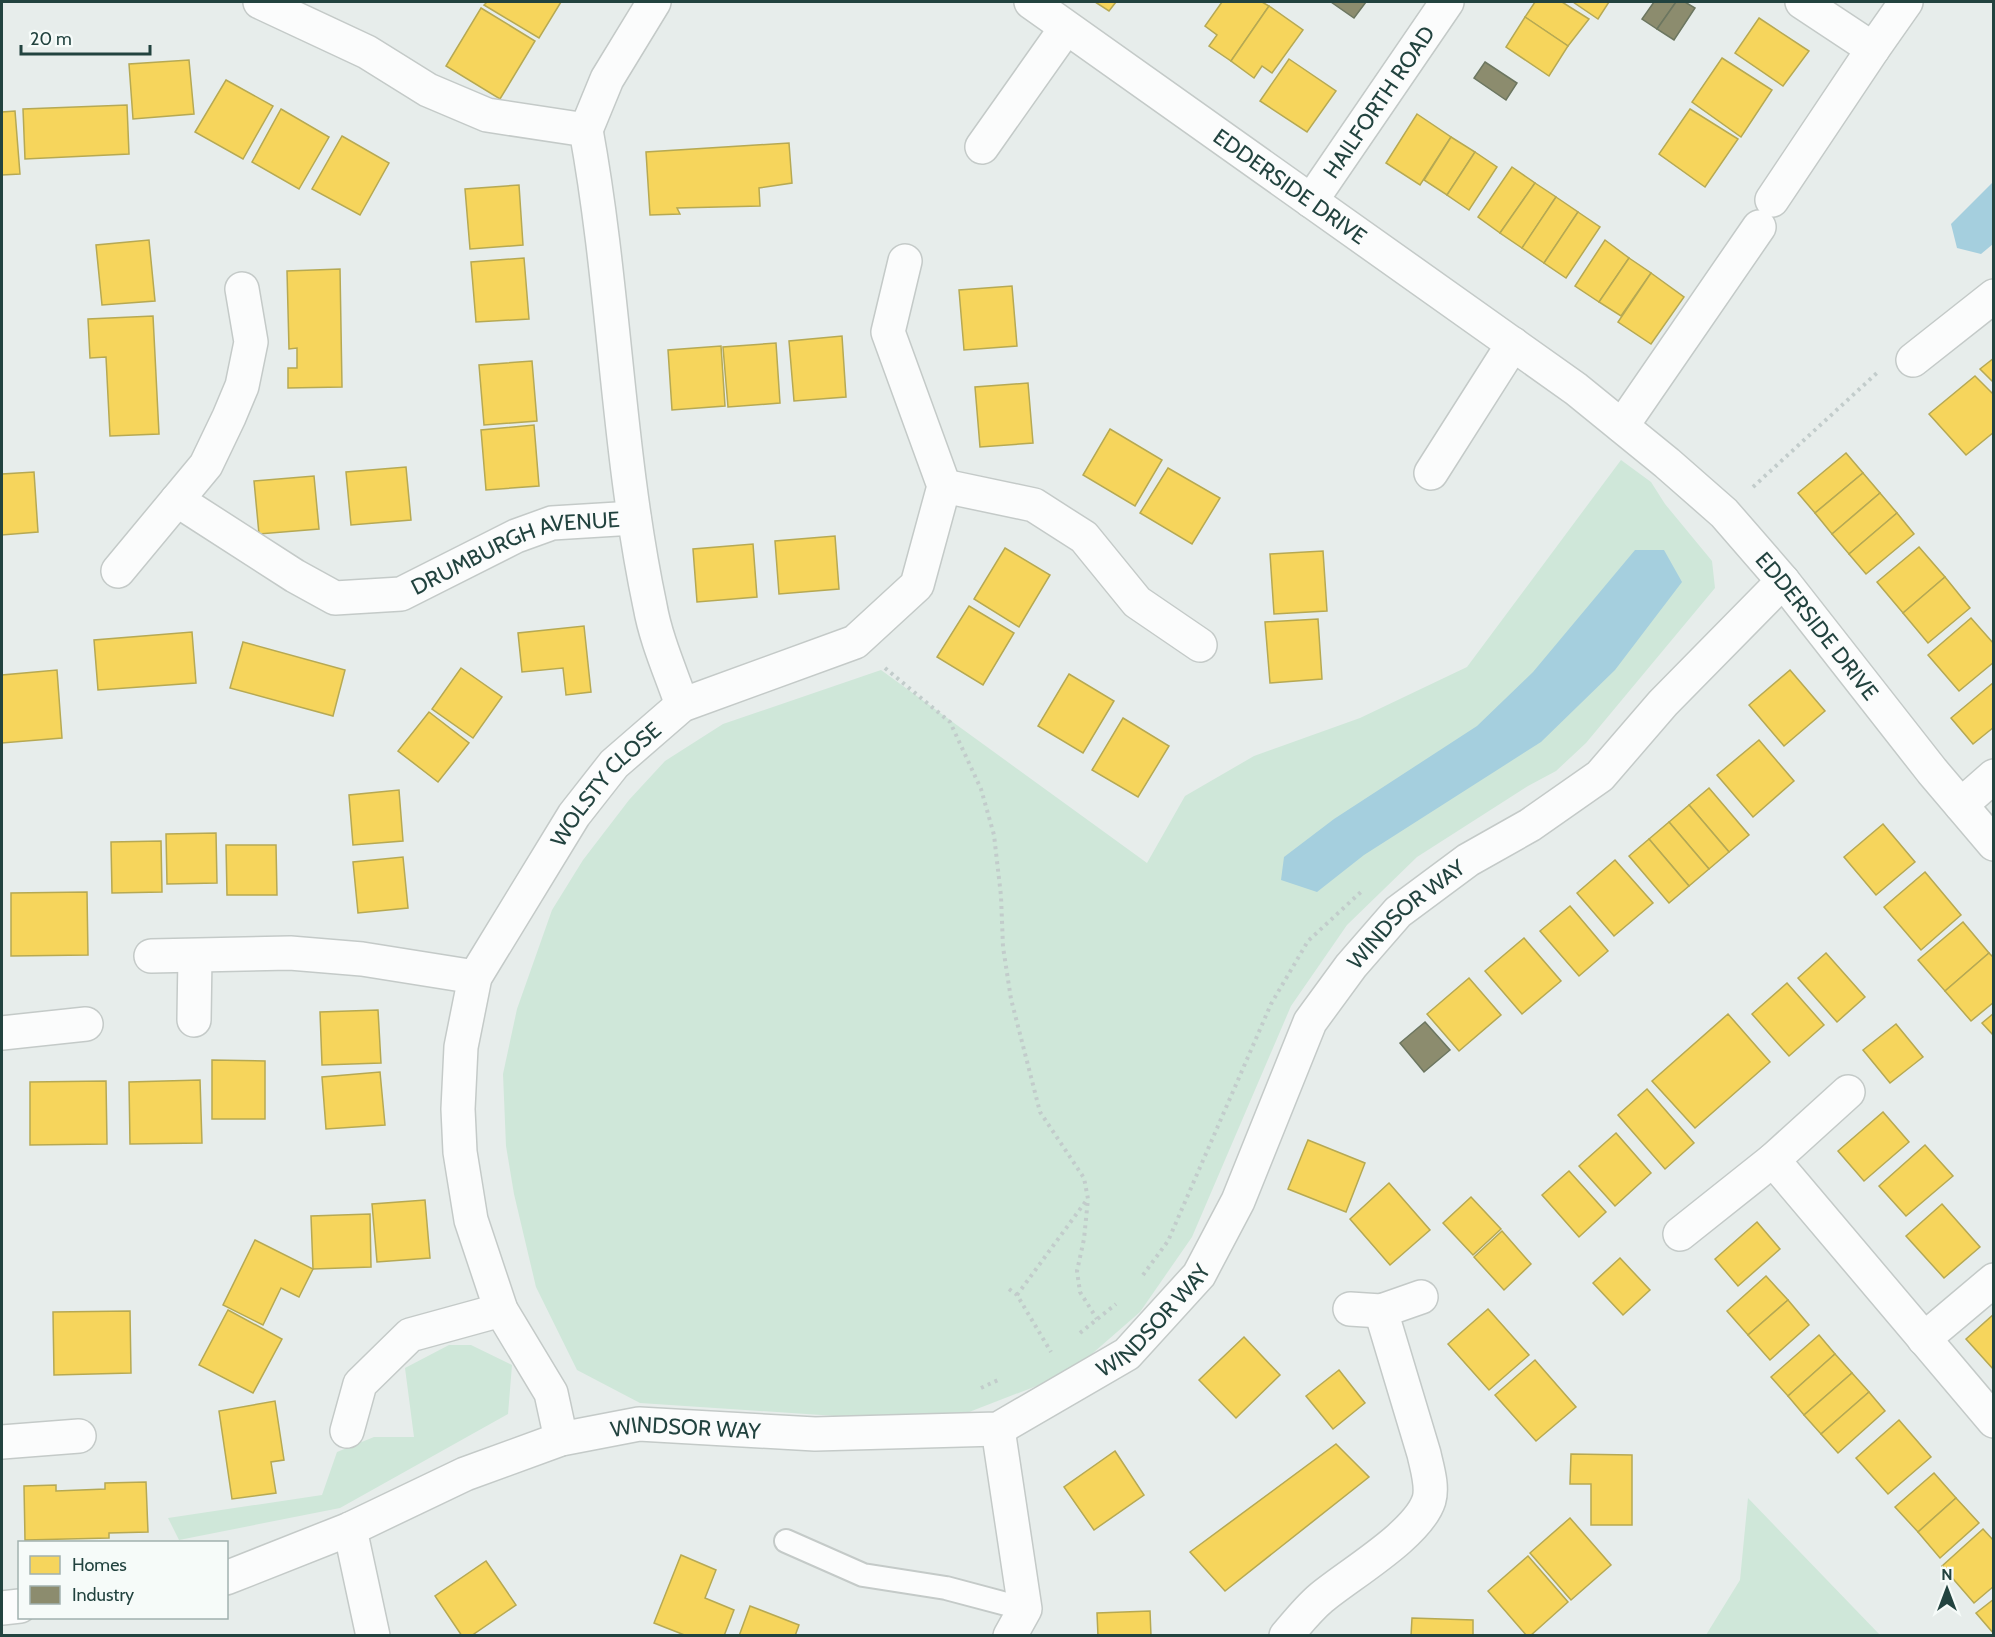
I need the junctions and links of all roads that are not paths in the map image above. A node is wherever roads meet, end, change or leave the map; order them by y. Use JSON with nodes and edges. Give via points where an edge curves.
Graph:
{"nodes":[{"id":1,"x":260,"y":2,"type":"edge"},
{"id":2,"x":654,"y":2,"type":"edge"},
{"id":3,"x":1031,"y":2,"type":"edge"},
{"id":4,"x":1447,"y":2,"type":"edge"},
{"id":5,"x":1802,"y":2,"type":"edge"},
{"id":6,"x":1906,"y":2,"type":"edge"},
{"id":7,"x":1066,"y":28,"type":"junction"},
{"id":8,"x":1873,"y":49,"type":"junction"},
{"id":9,"x":586,"y":130,"type":"junction"},
{"id":10,"x":982,"y":147,"type":"dead end"},
{"id":11,"x":1311,"y":201,"type":"junction"},
{"id":12,"x":905,"y":261,"type":"dead end"},
{"id":13,"x":242,"y":289,"type":"dead end"},
{"id":14,"x":1994,"y":296,"type":"edge"},
{"id":15,"x":1513,"y":344,"type":"junction"},
{"id":16,"x":1913,"y":360,"type":"dead end"},
{"id":17,"x":1623,"y":426,"type":"junction"},
{"id":18,"x":1431,"y":473,"type":"dead end"},
{"id":19,"x":944,"y":486,"type":"junction"},
{"id":20,"x":177,"y":500,"type":"junction"},
{"id":21,"x":634,"y":518,"type":"junction"},
{"id":22,"x":118,"y":572,"type":"dead end"},
{"id":23,"x":1783,"y":581,"type":"junction"},
{"id":24,"x":1200,"y":645,"type":"dead end"},
{"id":25,"x":682,"y":705,"type":"junction"},
{"id":26,"x":1994,"y":777,"type":"edge"},
{"id":27,"x":1960,"y":805,"type":"junction"},
{"id":28,"x":1994,"y":844,"type":"edge"},
{"id":29,"x":151,"y":956,"type":"dead end"},
{"id":30,"x":195,"y":956,"type":"junction"},
{"id":31,"x":474,"y":977,"type":"junction"},
{"id":32,"x":194,"y":1020,"type":"dead end"},
{"id":33,"x":86,"y":1024,"type":"dead end"},
{"id":34,"x":2,"y":1033,"type":"edge"},
{"id":35,"x":1848,"y":1092,"type":"dead end"},
{"id":36,"x":1773,"y":1160,"type":"junction"},
{"id":37,"x":1680,"y":1234,"type":"dead end"},
{"id":38,"x":1994,"y":1280,"type":"edge"},
{"id":39,"x":1421,"y":1297,"type":"dead end"},
{"id":40,"x":501,"y":1310,"type":"junction"},
{"id":41,"x":1924,"y":1339,"type":"junction"},
{"id":42,"x":1994,"y":1421,"type":"edge"},
{"id":43,"x":998,"y":1429,"type":"junction"},
{"id":44,"x":347,"y":1431,"type":"dead end"},
{"id":45,"x":79,"y":1436,"type":"dead end"},
{"id":46,"x":561,"y":1439,"type":"junction"},
{"id":47,"x":2,"y":1442,"type":"edge"},
{"id":48,"x":350,"y":1529,"type":"junction"},
{"id":49,"x":786,"y":1541,"type":"dead end"},
{"id":50,"x":228,"y":1577,"type":"edge"},
{"id":51,"x":18,"y":1606,"type":"edge"},
{"id":52,"x":2,"y":1608,"type":"edge"},
{"id":53,"x":1017,"y":1622,"type":"edge"},
{"id":54,"x":373,"y":1635,"type":"edge"},
{"id":55,"x":1286,"y":1635,"type":"edge"}],
"edges":[{"from":1,"to":9,"type":"street","via":[[367,52],[428,90],[487,115]]},
{"from":2,"to":9,"type":"street","via":[[608,79]]},
{"from":3,"to":7,"type":"street","name":"EDDERSIDE DRIVE"},
{"from":4,"to":11,"type":"street","name":"HAILFORTH ROAD"},
{"from":5,"to":8,"type":"street"},
{"from":6,"to":8,"type":"street"},
{"from":7,"to":10,"type":"street"},
{"from":7,"to":11,"type":"street","name":"EDDERSIDE DRIVE"},
{"from":8,"to":17,"type":"street"},
{"from":9,"to":21,"type":"street","name":"DRUMBURGH AVENUE","via":[[598,193]]},
{"from":11,"to":15,"type":"street","name":"EDDERSIDE DRIVE"},
{"from":12,"to":19,"type":"street","via":[[888,332]]},
{"from":13,"to":20,"type":"street","via":[[251,342],[242,386],[206,465]]},
{"from":14,"to":16,"type":"street"},
{"from":15,"to":17,"type":"street","name":"EDDERSIDE DRIVE"},
{"from":15,"to":18,"type":"street"},
{"from":17,"to":23,"type":"street","name":"EDDERSIDE DRIVE","via":[[1724,513]]},
{"from":19,"to":24,"type":"street","via":[[1034,505],[1084,537],[1137,602]]},
{"from":19,"to":25,"type":"street","name":"WOLSTY CLOSE","via":[[917,585],[855,642]]},
{"from":20,"to":21,"type":"street","name":"DRUMBURGH AVENUE","via":[[335,598],[401,594],[516,536],[552,523]]},
{"from":20,"to":22,"type":"street"},
{"from":21,"to":25,"type":"street","name":"DRUMBURGH AVENUE","via":[[650,609]]},
{"from":23,"to":27,"type":"street","name":"EDDERSIDE DRIVE"},
{"from":23,"to":43,"type":"street","name":"WINDSOR WAY","via":[[1663,703],[1600,776],[1530,825],[1468,860],[1398,912],[1310,1022],[1238,1201],[1198,1275],[1127,1354]]},
{"from":25,"to":31,"type":"street","name":"WOLSTY CLOSE","via":[[614,764],[574,815]]},
{"from":26,"to":27,"type":"street"},
{"from":27,"to":28,"type":"street","name":"EDDERSIDE DRIVE"},
{"from":29,"to":30,"type":"street"},
{"from":30,"to":31,"type":"street","via":[[290,953],[362,959]]},
{"from":30,"to":32,"type":"street"},
{"from":31,"to":40,"type":"street","name":"WOLSTY CLOSE","via":[[461,1047],[460,1152],[471,1220]]},
{"from":33,"to":34,"type":"street"},
{"from":35,"to":36,"type":"street"},
{"from":36,"to":37,"type":"street"},
{"from":36,"to":41,"type":"street"},
{"from":38,"to":41,"type":"street"},
{"from":39,"to":55,"type":"street","via":[[1366,1310],[1424,1454],[1430,1478],[1429,1500],[1418,1519],[1372,1562],[1320,1598]]},
{"from":40,"to":44,"type":"street","via":[[410,1335],[360,1384]]},
{"from":40,"to":46,"type":"street","name":"WOLSTY CLOSE","via":[[551,1394]]},
{"from":41,"to":42,"type":"street"},
{"from":43,"to":46,"type":"street","name":"WINDSOR WAY","via":[[815,1434],[639,1424]]},
{"from":43,"to":53,"type":"street"},
{"from":45,"to":47,"type":"street"},
{"from":46,"to":48,"type":"street","name":"WINDSOR WAY","via":[[465,1474]]},
{"from":48,"to":50,"type":"street","name":"WINDSOR WAY"},
{"from":48,"to":54,"type":"street"},
{"from":49,"to":53,"type":"lane","via":[[863,1575],[946,1588]]},
{"from":51,"to":52,"type":"street"}]}
